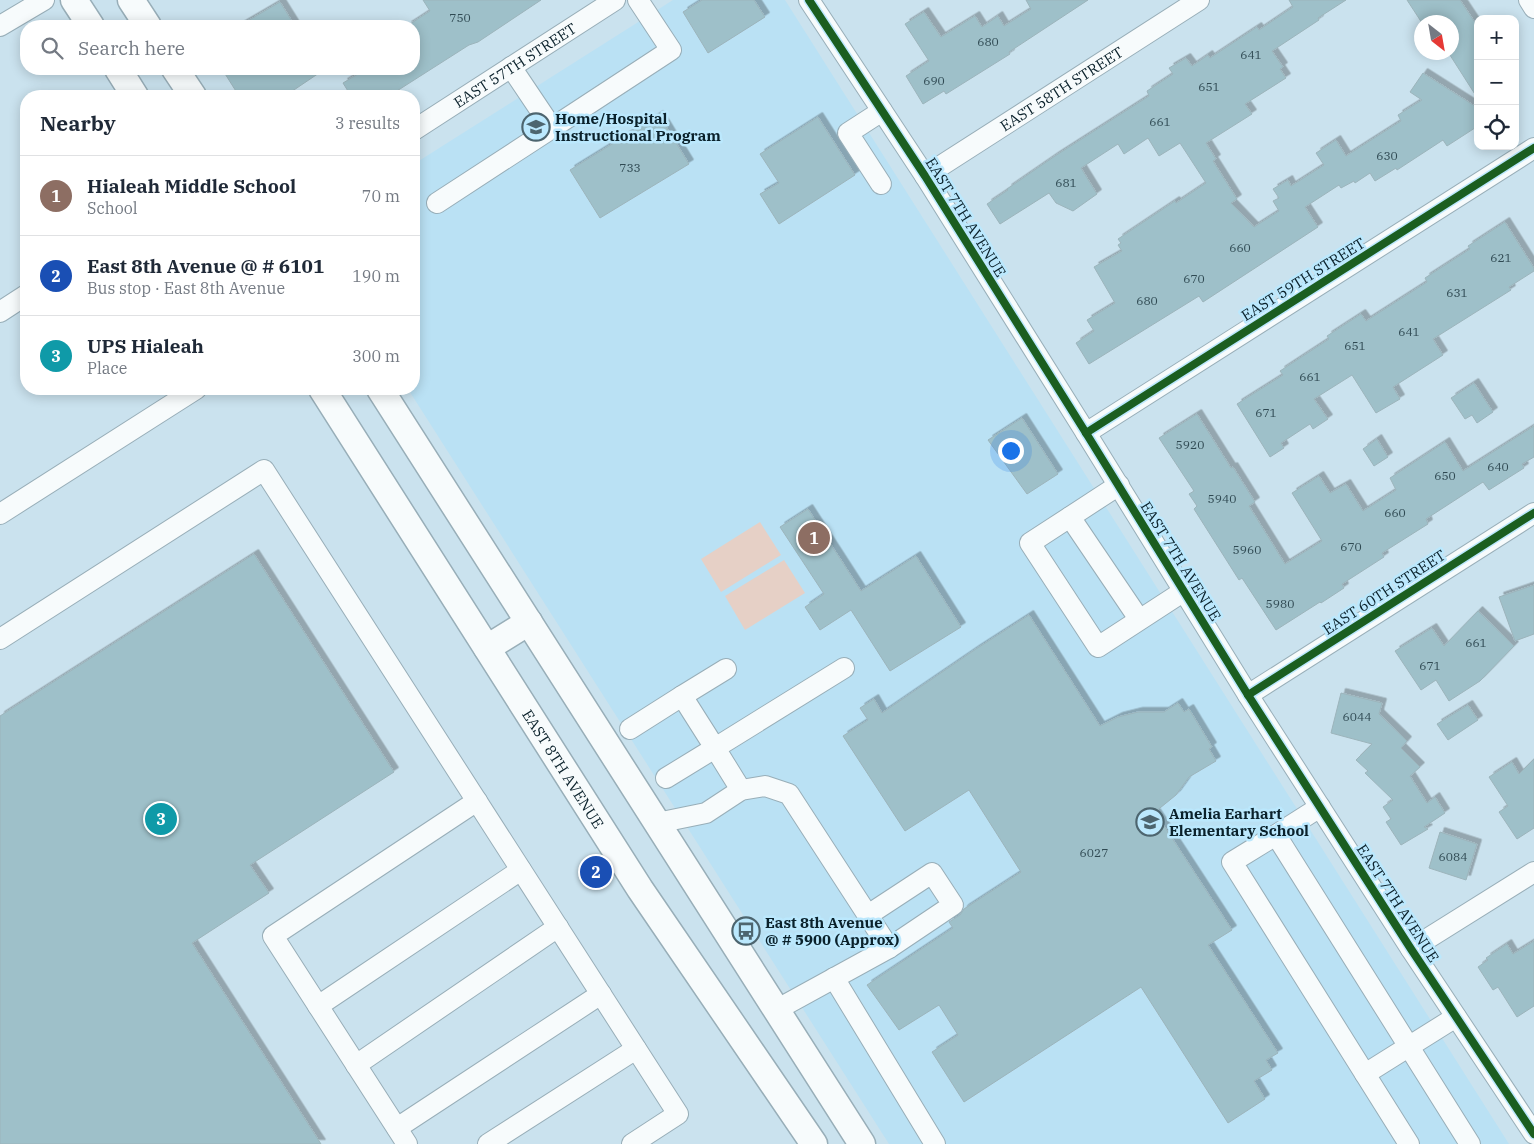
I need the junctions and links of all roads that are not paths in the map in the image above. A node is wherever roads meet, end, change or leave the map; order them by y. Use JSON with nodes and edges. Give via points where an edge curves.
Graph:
{"nodes":[{"id":1,"x":44,"y":0,"type":"edge"},
{"id":2,"x":74,"y":0,"type":"edge"},
{"id":3,"x":131,"y":0,"type":"edge"},
{"id":4,"x":615,"y":0,"type":"edge"},
{"id":5,"x":638,"y":0,"type":"edge"},
{"id":6,"x":809,"y":0,"type":"edge"},
{"id":7,"x":1199,"y":0,"type":"edge"},
{"id":8,"x":1529,"y":0,"type":"edge"},
{"id":9,"x":1534,"y":8,"type":"edge"},
{"id":10,"x":87,"y":20,"type":"edge"},
{"id":11,"x":144,"y":20,"type":"edge"},
{"id":12,"x":0,"y":26,"type":"edge"},
{"id":13,"x":511,"y":67,"type":"junction"},
{"id":14,"x":122,"y":75,"type":"edge"},
{"id":15,"x":179,"y":75,"type":"edge"},
{"id":16,"x":131,"y":90,"type":"edge"},
{"id":17,"x":189,"y":90,"type":"edge"},
{"id":18,"x":882,"y":111,"type":"junction"},
{"id":19,"x":420,"y":126,"type":"edge"},
{"id":20,"x":552,"y":128,"type":"junction"},
{"id":21,"x":1534,"y":148,"type":"edge"},
{"id":22,"x":925,"y":176,"type":"junction"},
{"id":23,"x":881,"y":184,"type":"dead end"},
{"id":24,"x":436,"y":203,"type":"dead end"},
{"id":25,"x":20,"y":299,"type":"edge"},
{"id":26,"x":0,"y":312,"type":"edge"},
{"id":27,"x":186,"y":395,"type":"edge"},
{"id":28,"x":326,"y":395,"type":"edge"},
{"id":29,"x":384,"y":395,"type":"edge"},
{"id":30,"x":1086,"y":433,"type":"junction"},
{"id":31,"x":1118,"y":485,"type":"junction"},
{"id":32,"x":2,"y":508,"type":"edge"},
{"id":33,"x":1534,"y":513,"type":"edge"},
{"id":34,"x":1070,"y":516,"type":"junction"},
{"id":35,"x":1184,"y":591,"type":"junction"},
{"id":36,"x":1139,"y":619,"type":"junction"},
{"id":37,"x":529,"y":622,"type":"junction"},
{"id":38,"x":0,"y":639,"type":"edge"},
{"id":39,"x":487,"y":648,"type":"junction"},
{"id":40,"x":844,"y":668,"type":"dead end"},
{"id":41,"x":726,"y":669,"type":"dead end"},
{"id":42,"x":1248,"y":695,"type":"junction"},
{"id":43,"x":682,"y":696,"type":"junction"},
{"id":44,"x":630,"y":729,"type":"dead end"},
{"id":45,"x":715,"y":748,"type":"junction"},
{"id":46,"x":666,"y":778,"type":"dead end"},
{"id":47,"x":742,"y":790,"type":"junction"},
{"id":48,"x":477,"y":801,"type":"junction"},
{"id":49,"x":1320,"y":807,"type":"junction"},
{"id":50,"x":657,"y":823,"type":"junction"},
{"id":51,"x":1276,"y":835,"type":"junction"},
{"id":52,"x":521,"y":870,"type":"junction"},
{"id":53,"x":1534,"y":872,"type":"edge"},
{"id":54,"x":868,"y":915,"type":"junction"},
{"id":55,"x":558,"y":928,"type":"junction"},
{"id":56,"x":888,"y":948,"type":"junction"},
{"id":57,"x":1411,"y":949,"type":"junction"},
{"id":58,"x":834,"y":978,"type":"junction"},
{"id":59,"x":601,"y":994,"type":"junction"},
{"id":60,"x":318,"y":1006,"type":"junction"},
{"id":61,"x":776,"y":1010,"type":"junction"},
{"id":62,"x":1456,"y":1016,"type":"junction"},
{"id":63,"x":739,"y":1032,"type":"junction"},
{"id":64,"x":1409,"y":1046,"type":"junction"},
{"id":65,"x":636,"y":1049,"type":"junction"},
{"id":66,"x":356,"y":1066,"type":"junction"},
{"id":67,"x":1365,"y":1074,"type":"junction"},
{"id":68,"x":1534,"y":1134,"type":"edge"},
{"id":69,"x":402,"y":1136,"type":"edge"},
{"id":70,"x":488,"y":1144,"type":"edge"},
{"id":71,"x":632,"y":1144,"type":"edge"},
{"id":72,"x":814,"y":1144,"type":"edge"},
{"id":73,"x":862,"y":1144,"type":"edge"},
{"id":74,"x":935,"y":1144,"type":"edge"},
{"id":75,"x":1409,"y":1144,"type":"edge"},
{"id":76,"x":1470,"y":1144,"type":"edge"}],
"edges":[{"from":1,"to":12,"type":"street"},
{"from":2,"to":10,"type":"main road"},
{"from":3,"to":11,"type":"main road"},
{"from":4,"to":13,"type":"street","name":"EAST 57TH STREET"},
{"from":5,"to":20,"type":"street","via":[[671,50]]},
{"from":6,"to":18,"type":"street","name":"EAST 7TH AVENUE"},
{"from":7,"to":22,"type":"street","name":"EAST 58TH STREET"},
{"from":8,"to":9,"type":"street"},
{"from":13,"to":19,"type":"street","name":"EAST 57TH STREET"},
{"from":13,"to":20,"type":"street"},
{"from":14,"to":16,"type":"main road"},
{"from":15,"to":17,"type":"main road"},
{"from":18,"to":22,"type":"street","name":"EAST 7TH AVENUE"},
{"from":18,"to":23,"type":"street","via":[[848,133]]},
{"from":20,"to":24,"type":"street"},
{"from":21,"to":30,"type":"street","name":"EAST 59TH STREET"},
{"from":22,"to":30,"type":"street","name":"EAST 7TH AVENUE"},
{"from":25,"to":26,"type":"street"},
{"from":27,"to":32,"type":"street"},
{"from":28,"to":39,"type":"main road","name":"EAST 8TH AVENUE"},
{"from":29,"to":37,"type":"main road"},
{"from":30,"to":31,"type":"street","name":"EAST 7TH AVENUE"},
{"from":31,"to":34,"type":"street"},
{"from":31,"to":35,"type":"street","name":"EAST 7TH AVENUE"},
{"from":33,"to":42,"type":"street","name":"EAST 60TH STREET"},
{"from":34,"to":36,"type":"street"},
{"from":34,"to":36,"type":"street","via":[[1030,542],[1098,646]]},
{"from":35,"to":36,"type":"street"},
{"from":35,"to":42,"type":"street","name":"EAST 7TH AVENUE"},
{"from":37,"to":39,"type":"main road"},
{"from":37,"to":50,"type":"main road"},
{"from":38,"to":48,"type":"street","via":[[264,470]]},
{"from":39,"to":63,"type":"main road","name":"EAST 8TH AVENUE","via":[[640,889]]},
{"from":40,"to":45,"type":"street"},
{"from":41,"to":43,"type":"street"},
{"from":42,"to":49,"type":"street","name":"EAST 7TH AVENUE"},
{"from":43,"to":44,"type":"street"},
{"from":43,"to":45,"type":"street"},
{"from":45,"to":46,"type":"street"},
{"from":45,"to":47,"type":"street"},
{"from":47,"to":50,"type":"street","via":[[706,813]]},
{"from":47,"to":54,"type":"street","via":[[765,786],[789,794]]},
{"from":48,"to":52,"type":"street"},
{"from":48,"to":60,"type":"street","via":[[273,936]]},
{"from":49,"to":51,"type":"street"},
{"from":49,"to":57,"type":"street","name":"EAST 7TH AVENUE"},
{"from":50,"to":61,"type":"main road"},
{"from":51,"to":64,"type":"street"},
{"from":51,"to":67,"type":"street","via":[[1232,862]]},
{"from":52,"to":55,"type":"street"},
{"from":52,"to":60,"type":"street"},
{"from":53,"to":57,"type":"street"},
{"from":54,"to":56,"type":"street"},
{"from":54,"to":56,"type":"street","via":[[932,873],[954,905]]},
{"from":55,"to":59,"type":"street"},
{"from":55,"to":66,"type":"street"},
{"from":56,"to":58,"type":"street"},
{"from":57,"to":62,"type":"street","name":"EAST 7TH AVENUE"},
{"from":58,"to":61,"type":"street"},
{"from":58,"to":74,"type":"street"},
{"from":59,"to":65,"type":"street"},
{"from":59,"to":69,"type":"street"},
{"from":60,"to":66,"type":"street"},
{"from":61,"to":63,"type":"main road"},
{"from":61,"to":73,"type":"main road"},
{"from":62,"to":64,"type":"street"},
{"from":62,"to":68,"type":"street","name":"EAST 7TH AVENUE"},
{"from":63,"to":72,"type":"main road","name":"EAST 8TH AVENUE"},
{"from":64,"to":67,"type":"street"},
{"from":64,"to":76,"type":"street"},
{"from":65,"to":70,"type":"street"},
{"from":65,"to":71,"type":"street","via":[[678,1114]]},
{"from":66,"to":69,"type":"street"},
{"from":67,"to":75,"type":"street"}]}
